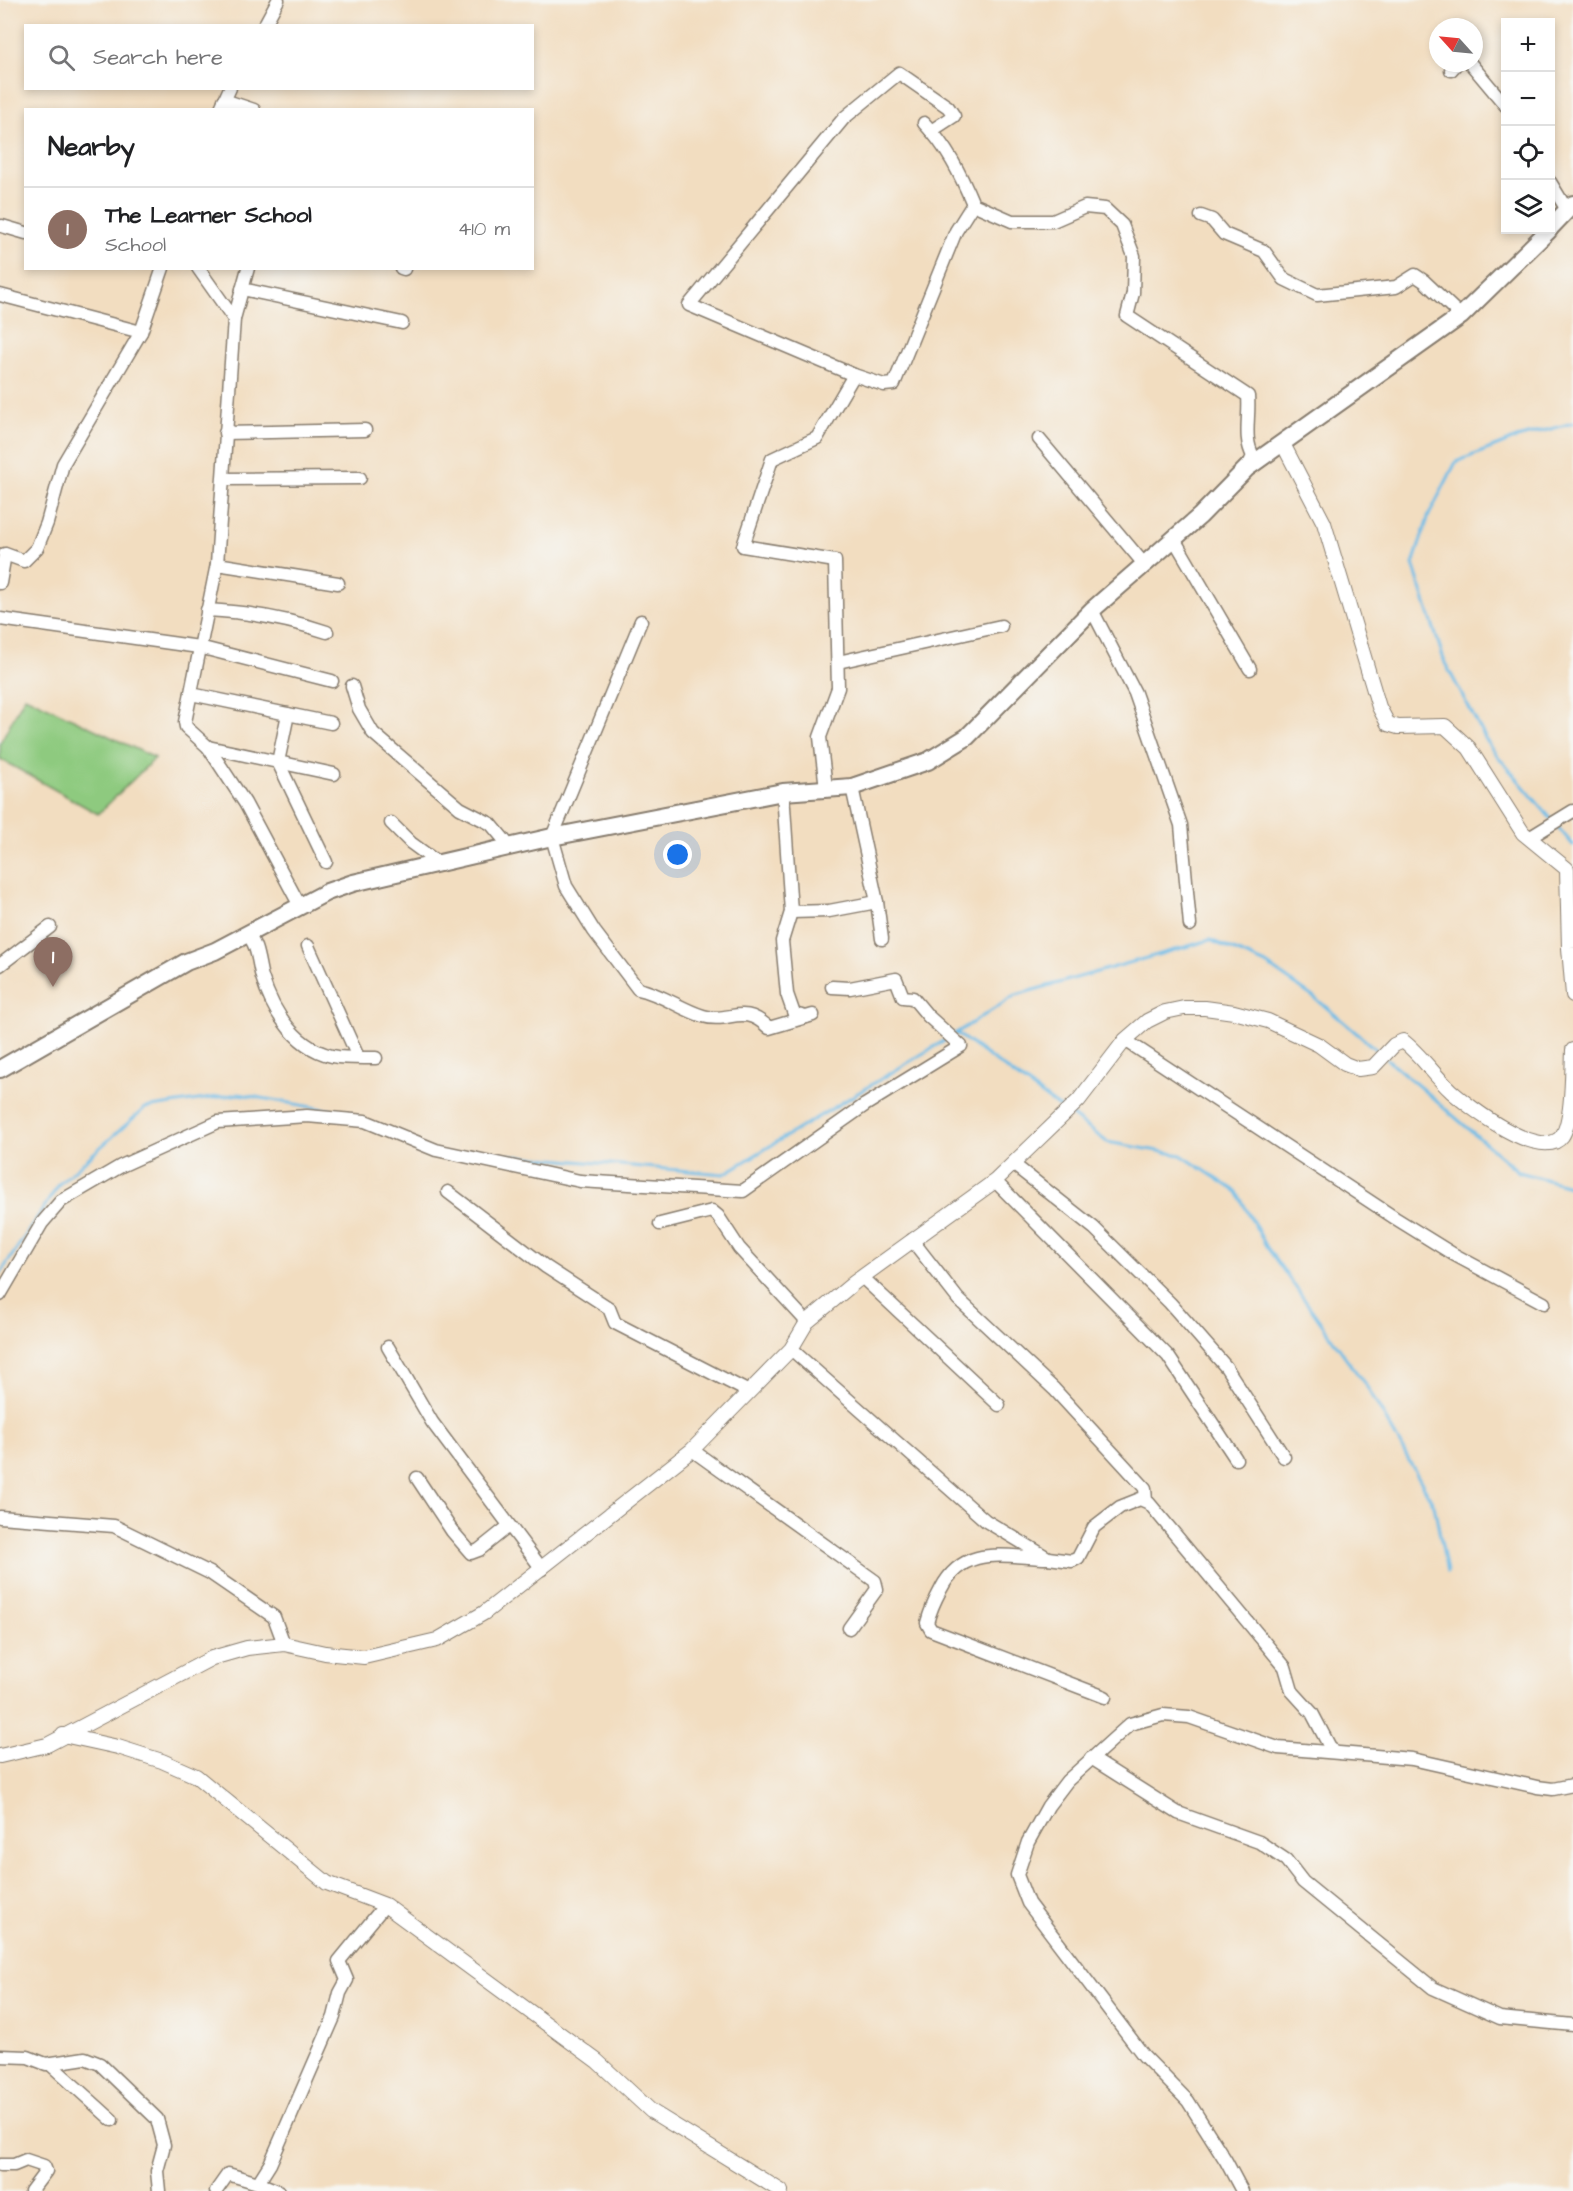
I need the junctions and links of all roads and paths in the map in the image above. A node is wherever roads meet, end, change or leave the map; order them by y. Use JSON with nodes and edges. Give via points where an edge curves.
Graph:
{"nodes":[{"id":1,"x":278,"y":0,"type":"edge"},
{"id":2,"x":265,"y":24,"type":"edge"},
{"id":3,"x":1478,"y":72,"type":"edge"},
{"id":4,"x":229,"y":90,"type":"edge"},
{"id":5,"x":1501,"y":100,"type":"edge"},
{"id":6,"x":222,"y":105,"type":"edge"},
{"id":7,"x":241,"y":108,"type":"edge"},
{"id":8,"x":1555,"y":187,"type":"edge"},
{"id":9,"x":973,"y":204,"type":"junction"},
{"id":10,"x":1570,"y":207,"type":"edge"},
{"id":11,"x":1201,"y":216,"type":"dead end"},
{"id":12,"x":1555,"y":224,"type":"edge"},
{"id":13,"x":2,"y":226,"type":"dead end"},
{"id":14,"x":24,"y":232,"type":"edge"},
{"id":15,"x":1545,"y":234,"type":"edge"},
{"id":16,"x":162,"y":270,"type":"edge"},
{"id":17,"x":199,"y":270,"type":"edge"},
{"id":18,"x":247,"y":270,"type":"edge"},
{"id":19,"x":242,"y":289,"type":"junction"},
{"id":20,"x":0,"y":295,"type":"edge"},
{"id":21,"x":1461,"y":316,"type":"junction"},
{"id":22,"x":234,"y":318,"type":"junction"},
{"id":23,"x":402,"y":323,"type":"dead end"},
{"id":24,"x":141,"y":332,"type":"junction"},
{"id":25,"x":854,"y":375,"type":"junction"},
{"id":26,"x":365,"y":430,"type":"dead end"},
{"id":27,"x":225,"y":433,"type":"junction"},
{"id":28,"x":1039,"y":439,"type":"dead end"},
{"id":29,"x":1283,"y":444,"type":"junction"},
{"id":30,"x":1247,"y":468,"type":"junction"},
{"id":31,"x":360,"y":478,"type":"dead end"},
{"id":32,"x":224,"y":479,"type":"junction"},
{"id":33,"x":1174,"y":539,"type":"junction"},
{"id":34,"x":217,"y":564,"type":"junction"},
{"id":35,"x":1144,"y":564,"type":"junction"},
{"id":36,"x":0,"y":583,"type":"edge"},
{"id":37,"x":338,"y":583,"type":"dead end"},
{"id":38,"x":1092,"y":609,"type":"junction"},
{"id":39,"x":207,"y":610,"type":"junction"},
{"id":40,"x":0,"y":619,"type":"edge"},
{"id":41,"x":641,"y":621,"type":"dead end"},
{"id":42,"x":1001,"y":626,"type":"dead end"},
{"id":43,"x":327,"y":632,"type":"dead end"},
{"id":44,"x":199,"y":647,"type":"junction"},
{"id":45,"x":838,"y":662,"type":"junction"},
{"id":46,"x":1250,"y":669,"type":"dead end"},
{"id":47,"x":332,"y":681,"type":"dead end"},
{"id":48,"x":352,"y":686,"type":"dead end"},
{"id":49,"x":191,"y":694,"type":"junction"},
{"id":50,"x":288,"y":714,"type":"junction"},
{"id":51,"x":331,"y":723,"type":"dead end"},
{"id":52,"x":208,"y":747,"type":"junction"},
{"id":53,"x":278,"y":762,"type":"junction"},
{"id":54,"x":334,"y":774,"type":"dead end"},
{"id":55,"x":852,"y":787,"type":"junction"},
{"id":56,"x":826,"y":788,"type":"junction"},
{"id":57,"x":783,"y":792,"type":"junction"},
{"id":58,"x":1573,"y":811,"type":"edge"},
{"id":59,"x":391,"y":823,"type":"dead end"},
{"id":60,"x":552,"y":837,"type":"junction"},
{"id":61,"x":1529,"y":838,"type":"junction"},
{"id":62,"x":512,"y":848,"type":"junction"},
{"id":63,"x":326,"y":862,"type":"dead end"},
{"id":64,"x":441,"y":865,"type":"junction"},
{"id":65,"x":877,"y":902,"type":"junction"},
{"id":66,"x":300,"y":906,"type":"junction"},
{"id":67,"x":791,"y":912,"type":"junction"},
{"id":68,"x":1190,"y":925,"type":"dead end"},
{"id":69,"x":50,"y":927,"type":"dead end"},
{"id":70,"x":247,"y":934,"type":"junction"},
{"id":71,"x":882,"y":939,"type":"dead end"},
{"id":72,"x":308,"y":946,"type":"dead end"},
{"id":73,"x":0,"y":965,"type":"edge"},
{"id":74,"x":832,"y":987,"type":"dead end"},
{"id":75,"x":1573,"y":995,"type":"edge"},
{"id":76,"x":1125,"y":1040,"type":"junction"},
{"id":77,"x":1573,"y":1050,"type":"edge"},
{"id":78,"x":358,"y":1057,"type":"junction"},
{"id":79,"x":376,"y":1058,"type":"dead end"},
{"id":80,"x":0,"y":1070,"type":"edge"},
{"id":81,"x":1013,"y":1164,"type":"junction"},
{"id":82,"x":995,"y":1181,"type":"junction"},
{"id":83,"x":448,"y":1192,"type":"dead end"},
{"id":84,"x":660,"y":1224,"type":"dead end"},
{"id":85,"x":912,"y":1240,"type":"junction"},
{"id":86,"x":862,"y":1276,"type":"junction"},
{"id":87,"x":0,"y":1295,"type":"edge"},
{"id":88,"x":1544,"y":1303,"type":"dead end"},
{"id":89,"x":807,"y":1322,"type":"junction"},
{"id":90,"x":388,"y":1347,"type":"dead end"},
{"id":91,"x":791,"y":1349,"type":"junction"},
{"id":92,"x":748,"y":1392,"type":"junction"},
{"id":93,"x":999,"y":1405,"type":"dead end"},
{"id":94,"x":692,"y":1450,"type":"junction"},
{"id":95,"x":1284,"y":1457,"type":"dead end"},
{"id":96,"x":1236,"y":1459,"type":"dead end"},
{"id":97,"x":417,"y":1478,"type":"dead end"},
{"id":98,"x":1146,"y":1502,"type":"junction"},
{"id":99,"x":0,"y":1517,"type":"edge"},
{"id":100,"x":509,"y":1526,"type":"junction"},
{"id":101,"x":1048,"y":1558,"type":"junction"},
{"id":102,"x":542,"y":1569,"type":"junction"},
{"id":103,"x":849,"y":1628,"type":"dead end"},
{"id":104,"x":284,"y":1644,"type":"junction"},
{"id":105,"x":1105,"y":1697,"type":"dead end"},
{"id":106,"x":63,"y":1735,"type":"junction"},
{"id":107,"x":1332,"y":1751,"type":"junction"},
{"id":108,"x":0,"y":1756,"type":"edge"},
{"id":109,"x":1091,"y":1758,"type":"junction"},
{"id":110,"x":1573,"y":1785,"type":"edge"},
{"id":111,"x":385,"y":1905,"type":"junction"},
{"id":112,"x":1573,"y":2025,"type":"edge"},
{"id":113,"x":0,"y":2056,"type":"edge"},
{"id":114,"x":50,"y":2064,"type":"junction"},
{"id":115,"x":112,"y":2120,"type":"dead end"},
{"id":116,"x":0,"y":2165,"type":"edge"},
{"id":117,"x":258,"y":2183,"type":"junction"},
{"id":118,"x":31,"y":2191,"type":"edge"},
{"id":119,"x":159,"y":2191,"type":"edge"},
{"id":120,"x":216,"y":2191,"type":"edge"},
{"id":121,"x":279,"y":2191,"type":"edge"},
{"id":122,"x":781,"y":2191,"type":"edge"},
{"id":123,"x":1242,"y":2191,"type":"edge"}],
"edges":[{"from":1,"to":2,"type":"street"},
{"from":3,"to":5,"type":"street"},
{"from":4,"to":6,"type":"street"},
{"from":6,"to":7,"type":"street"},
{"from":8,"to":10,"type":"street"},
{"from":9,"to":25,"type":"street","via":[[956,231],[894,384]]},
{"from":9,"to":25,"type":"street","via":[[960,171],[928,127],[954,116],[948,107],[899,73],[844,118],[689,305]]},
{"from":9,"to":30,"type":"street","via":[[1012,221],[1053,221],[1085,207],[1105,209],[1122,225],[1134,256],[1135,276],[1127,316],[1248,396],[1246,444],[1253,456]]},
{"from":10,"to":12,"type":"main road"},
{"from":11,"to":21,"type":"street","via":[[1212,220],[1224,234],[1264,251],[1284,279],[1317,295],[1396,287],[1415,275]]},
{"from":13,"to":14,"type":"street"},
{"from":15,"to":21,"type":"main road"},
{"from":16,"to":24,"type":"street"},
{"from":17,"to":22,"type":"street"},
{"from":18,"to":19,"type":"street"},
{"from":19,"to":22,"type":"street"},
{"from":19,"to":23,"type":"street"},
{"from":20,"to":24,"type":"street"},
{"from":21,"to":29,"type":"main road"},
{"from":22,"to":27,"type":"street"},
{"from":24,"to":36,"type":"street","via":[[63,464],[37,548],[24,561],[4,554]]},
{"from":25,"to":45,"type":"street","via":[[818,438],[771,459],[743,546],[835,561]]},
{"from":26,"to":27,"type":"street"},
{"from":27,"to":32,"type":"street"},
{"from":28,"to":35,"type":"street"},
{"from":29,"to":30,"type":"main road"},
{"from":29,"to":61,"type":"street","via":[[1324,523],[1379,707],[1388,724],[1445,726],[1469,748]]},
{"from":30,"to":33,"type":"main road"},
{"from":31,"to":32,"type":"street"},
{"from":32,"to":34,"type":"street"},
{"from":33,"to":35,"type":"main road"},
{"from":33,"to":46,"type":"street"},
{"from":34,"to":37,"type":"street"},
{"from":34,"to":39,"type":"street"},
{"from":35,"to":38,"type":"main road"},
{"from":38,"to":55,"type":"main road","via":[[967,737],[928,761]]},
{"from":38,"to":68,"type":"street","via":[[1135,693],[1181,825]]},
{"from":39,"to":43,"type":"street","via":[[240,611]]},
{"from":39,"to":44,"type":"street"},
{"from":40,"to":44,"type":"street"},
{"from":41,"to":60,"type":"street"},
{"from":42,"to":45,"type":"street"},
{"from":44,"to":47,"type":"street"},
{"from":44,"to":49,"type":"street"},
{"from":45,"to":56,"type":"street","via":[[838,688],[820,737]]},
{"from":48,"to":62,"type":"street","via":[[373,733],[460,808],[491,824]]},
{"from":49,"to":50,"type":"street"},
{"from":49,"to":52,"type":"street","via":[[186,728]]},
{"from":50,"to":51,"type":"street"},
{"from":50,"to":53,"type":"street"},
{"from":52,"to":53,"type":"street"},
{"from":52,"to":66,"type":"street","via":[[245,803]]},
{"from":53,"to":54,"type":"street"},
{"from":53,"to":63,"type":"street"},
{"from":55,"to":56,"type":"main road"},
{"from":55,"to":65,"type":"street"},
{"from":56,"to":57,"type":"main road"},
{"from":57,"to":60,"type":"main road"},
{"from":57,"to":67,"type":"street"},
{"from":58,"to":61,"type":"street"},
{"from":59,"to":64,"type":"street"},
{"from":60,"to":62,"type":"main road"},
{"from":60,"to":67,"type":"street","via":[[566,886],[638,989],[658,993],[705,1017],[741,1014],[757,1017],[769,1028],[810,1016],[794,1014],[787,994],[782,941]]},
{"from":61,"to":75,"type":"street","via":[[1567,869]]},
{"from":62,"to":64,"type":"main road"},
{"from":64,"to":66,"type":"main road","via":[[353,883]]},
{"from":65,"to":67,"type":"street"},
{"from":65,"to":71,"type":"street"},
{"from":66,"to":70,"type":"main road"},
{"from":69,"to":73,"type":"street"},
{"from":70,"to":78,"type":"street","via":[[255,947],[271,999],[291,1033],[322,1053]]},
{"from":70,"to":80,"type":"main road","via":[[186,962]]},
{"from":72,"to":78,"type":"street"},
{"from":74,"to":87,"type":"street","via":[[850,988],[897,979],[903,997],[913,998],[962,1046],[865,1105],[743,1191],[580,1181],[436,1150],[365,1121],[307,1116],[218,1122],[121,1166],[61,1201],[42,1223]]},
{"from":76,"to":77,"type":"street","via":[[1165,1012],[1205,1008],[1268,1021],[1358,1069],[1373,1067],[1403,1041],[1470,1107],[1530,1142],[1550,1145],[1563,1136],[1566,1125]]},
{"from":76,"to":81,"type":"street","via":[[1066,1112]]},
{"from":76,"to":88,"type":"street","via":[[1395,1218]]},
{"from":78,"to":79,"type":"street"},
{"from":81,"to":82,"type":"street"},
{"from":81,"to":95,"type":"street","via":[[1094,1228],[1170,1303],[1226,1367]]},
{"from":82,"to":85,"type":"street"},
{"from":82,"to":96,"type":"street","via":[[1168,1356]]},
{"from":83,"to":92,"type":"street","via":[[546,1267],[609,1308],[615,1323]]},
{"from":84,"to":89,"type":"street","via":[[712,1211],[753,1265]]},
{"from":85,"to":86,"type":"street"},
{"from":85,"to":98,"type":"street","via":[[958,1299],[1054,1389],[1145,1488]]},
{"from":86,"to":89,"type":"street"},
{"from":86,"to":93,"type":"street"},
{"from":89,"to":91,"type":"street"},
{"from":90,"to":100,"type":"street","via":[[432,1422]]},
{"from":91,"to":92,"type":"street"},
{"from":91,"to":101,"type":"street","via":[[986,1521]]},
{"from":92,"to":94,"type":"street"},
{"from":94,"to":102,"type":"street"},
{"from":94,"to":103,"type":"street","via":[[875,1581],[877,1589]]},
{"from":97,"to":100,"type":"street","via":[[471,1553]]},
{"from":98,"to":101,"type":"street","via":[[1140,1498],[1103,1520],[1078,1558]]},
{"from":98,"to":107,"type":"street","via":[[1285,1667],[1292,1691],[1312,1713]]},
{"from":99,"to":104,"type":"street","via":[[114,1526],[210,1573],[274,1617]]},
{"from":100,"to":102,"type":"street"},
{"from":101,"to":105,"type":"street","via":[[965,1560],[951,1570],[927,1623],[931,1630]]},
{"from":102,"to":104,"type":"street","via":[[484,1613],[437,1640],[364,1657]]},
{"from":104,"to":106,"type":"street","via":[[247,1648],[212,1658]]},
{"from":106,"to":108,"type":"street","via":[[47,1745]]},
{"from":106,"to":111,"type":"street","via":[[118,1747],[196,1776],[327,1883]]},
{"from":107,"to":109,"type":"street","via":[[1278,1748],[1189,1717],[1163,1715],[1130,1724]]},
{"from":107,"to":110,"type":"street","via":[[1412,1759],[1536,1787]]},
{"from":109,"to":112,"type":"street","via":[[1178,1813],[1259,1842],[1286,1860],[1303,1882],[1433,1988],[1500,2018]]},
{"from":109,"to":123,"type":"street","via":[[1048,1806],[1028,1842],[1017,1875],[1028,1903],[1118,2023],[1188,2102]]},
{"from":111,"to":117,"type":"street","via":[[339,1961],[347,1980],[334,2018]]},
{"from":111,"to":122,"type":"street","via":[[597,2061],[651,2111]]},
{"from":113,"to":114,"type":"street","via":[[27,2057]]},
{"from":114,"to":115,"type":"street"},
{"from":114,"to":119,"type":"street","via":[[90,2059],[100,2064],[157,2119],[164,2145],[157,2171]]},
{"from":116,"to":118,"type":"street","via":[[26,2160],[44,2166],[45,2174]]},
{"from":117,"to":120,"type":"street","via":[[228,2174]]},
{"from":117,"to":121,"type":"street"}]}
